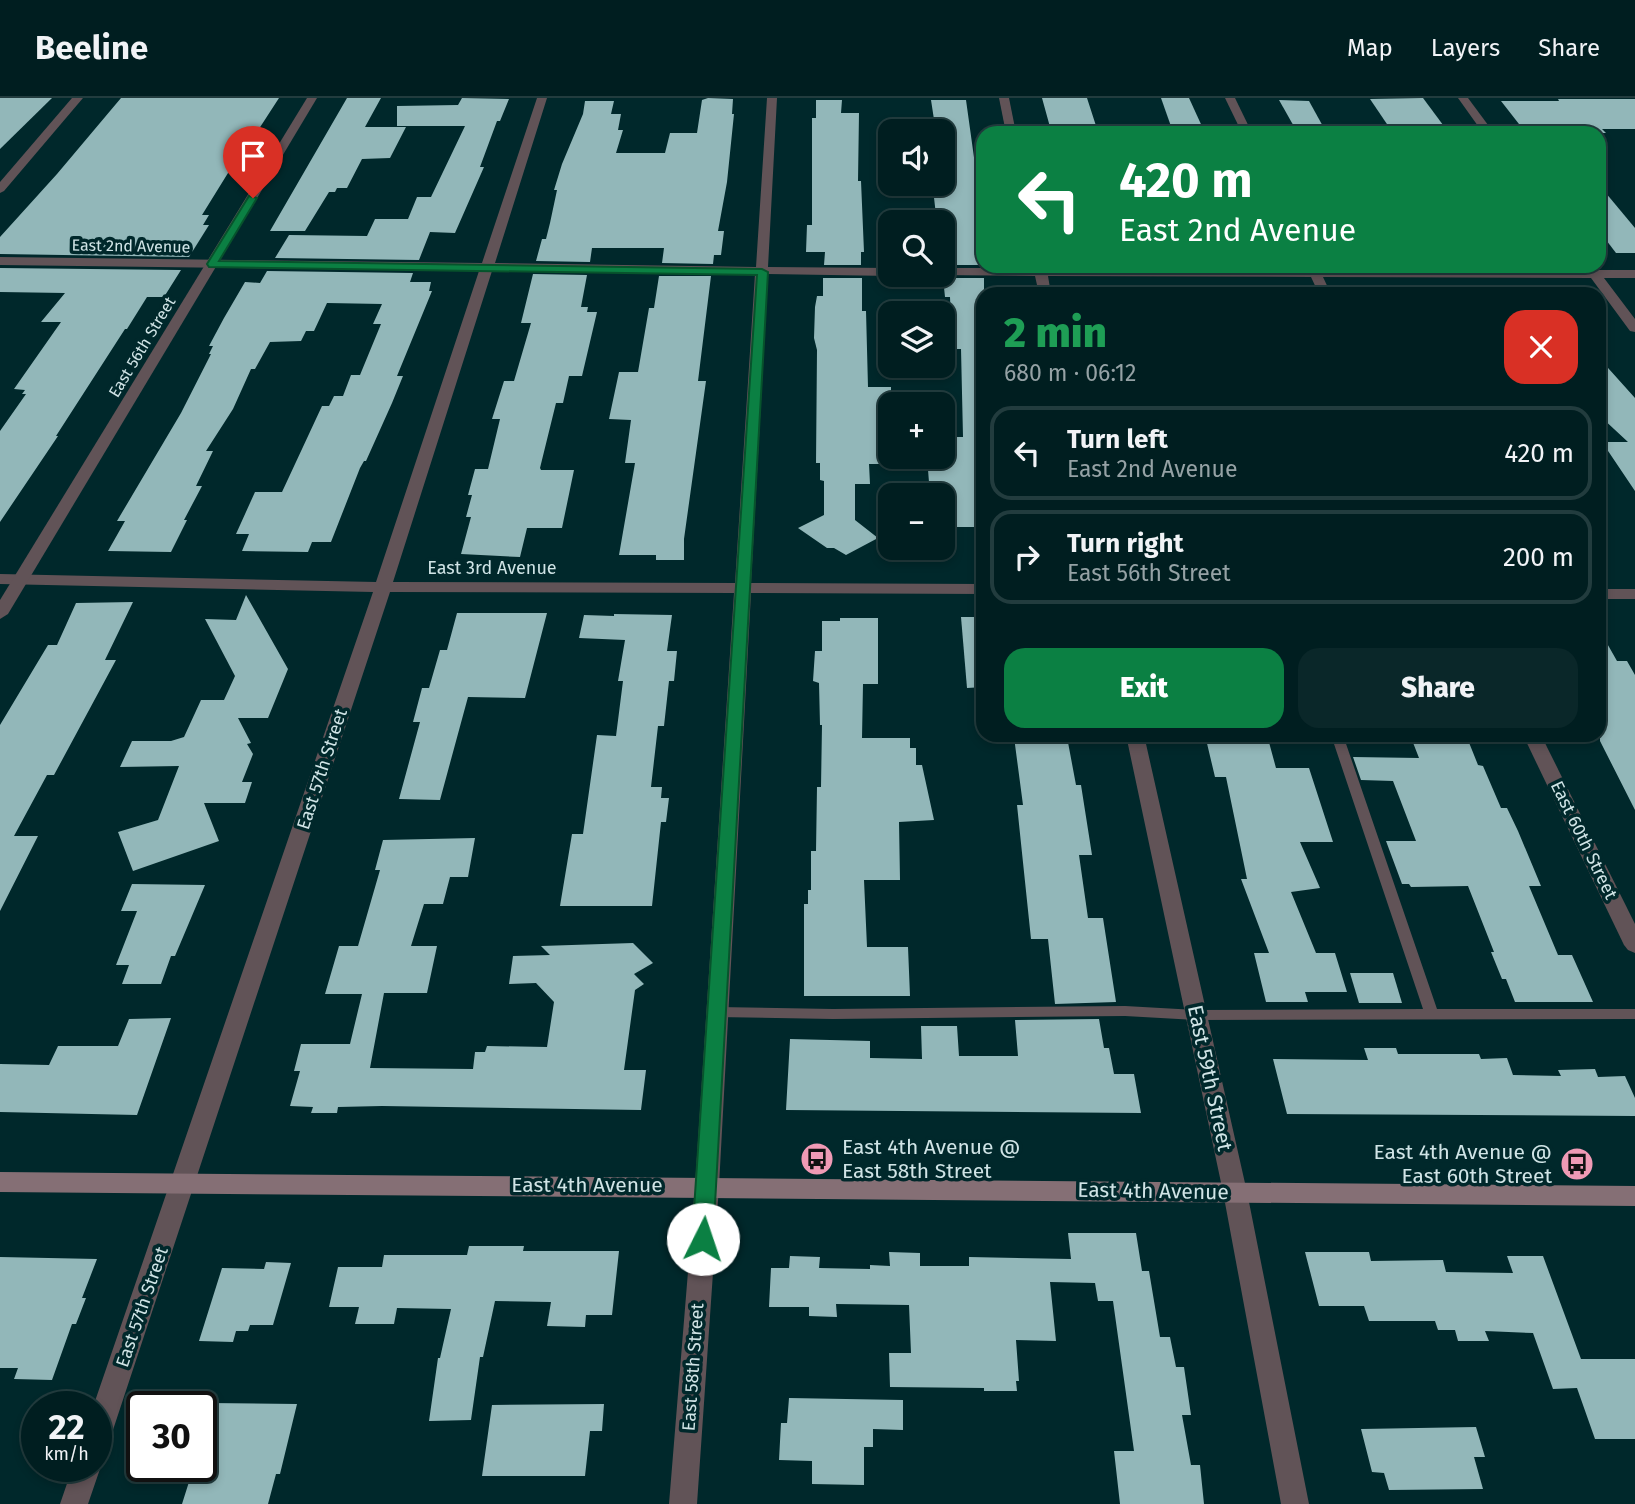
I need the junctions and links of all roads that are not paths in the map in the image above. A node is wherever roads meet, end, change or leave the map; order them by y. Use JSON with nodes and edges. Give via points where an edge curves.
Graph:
{"nodes":[{"id":1,"x":78,"y":98,"type":"edge"},
{"id":2,"x":312,"y":98,"type":"edge"},
{"id":3,"x":542,"y":98,"type":"edge"},
{"id":4,"x":772,"y":98,"type":"edge"},
{"id":5,"x":1004,"y":98,"type":"edge"},
{"id":6,"x":1230,"y":98,"type":"edge"},
{"id":7,"x":1463,"y":98,"type":"edge"},
{"id":8,"x":1010,"y":126,"type":"edge"},
{"id":9,"x":1244,"y":126,"type":"edge"},
{"id":10,"x":1484,"y":126,"type":"edge"},
{"id":11,"x":0,"y":189,"type":"edge"},
{"id":12,"x":0,"y":261,"type":"edge"},
{"id":13,"x":212,"y":264,"type":"junction"},
{"id":14,"x":485,"y":269,"type":"junction"},
{"id":15,"x":976,"y":271,"type":"edge"},
{"id":16,"x":1606,"y":271,"type":"edge"},
{"id":17,"x":762,"y":272,"type":"junction"},
{"id":18,"x":878,"y":272,"type":"edge"},
{"id":19,"x":955,"y":272,"type":"edge"},
{"id":20,"x":1635,"y":274,"type":"edge"},
{"id":21,"x":1606,"y":289,"type":"edge"},
{"id":22,"x":1635,"y":328,"type":"edge"},
{"id":23,"x":0,"y":579,"type":"edge"},
{"id":24,"x":21,"y":579,"type":"junction"},
{"id":25,"x":383,"y":587,"type":"junction"},
{"id":26,"x":742,"y":589,"type":"junction"},
{"id":27,"x":976,"y":589,"type":"edge"},
{"id":28,"x":1606,"y":594,"type":"edge"},
{"id":29,"x":1635,"y":594,"type":"edge"},
{"id":30,"x":0,"y":614,"type":"edge"},
{"id":31,"x":1137,"y":742,"type":"edge"},
{"id":32,"x":1339,"y":742,"type":"edge"},
{"id":33,"x":1535,"y":742,"type":"edge"},
{"id":34,"x":1635,"y":945,"type":"edge"},
{"id":35,"x":717,"y":1012,"type":"junction"},
{"id":36,"x":1432,"y":1014,"type":"junction"},
{"id":37,"x":1635,"y":1014,"type":"edge"},
{"id":38,"x":1196,"y":1015,"type":"junction"},
{"id":39,"x":185,"y":1181,"type":"junction"},
{"id":40,"x":0,"y":1182,"type":"edge"},
{"id":41,"x":706,"y":1186,"type":"junction"},
{"id":42,"x":1235,"y":1192,"type":"junction"},
{"id":43,"x":1635,"y":1196,"type":"edge"},
{"id":44,"x":112,"y":1393,"type":"edge"},
{"id":45,"x":82,"y":1482,"type":"edge"},
{"id":46,"x":74,"y":1504,"type":"edge"},
{"id":47,"x":682,"y":1504,"type":"edge"},
{"id":48,"x":1295,"y":1504,"type":"edge"}],
"edges":[{"from":1,"to":11,"type":"street"},
{"from":2,"to":13,"type":"street","name":"East 56th Street"},
{"from":3,"to":14,"type":"street","name":"East 57th Street"},
{"from":4,"to":17,"type":"street","name":"East 58th Street"},
{"from":5,"to":8,"type":"street"},
{"from":6,"to":9,"type":"street"},
{"from":7,"to":10,"type":"street"},
{"from":12,"to":13,"type":"street","name":"East 2nd Avenue"},
{"from":13,"to":14,"type":"street","name":"East 2nd Avenue"},
{"from":13,"to":24,"type":"street","name":"East 56th Street"},
{"from":14,"to":17,"type":"street","name":"East 2nd Avenue"},
{"from":14,"to":25,"type":"street","name":"East 57th Street"},
{"from":15,"to":19,"type":"street"},
{"from":16,"to":20,"type":"street"},
{"from":17,"to":18,"type":"street","name":"East 2nd Avenue"},
{"from":17,"to":26,"type":"street","name":"East 58th Street"},
{"from":21,"to":22,"type":"street"},
{"from":23,"to":24,"type":"street","name":"East 3rd Avenue"},
{"from":24,"to":25,"type":"street","name":"East 3rd Avenue"},
{"from":24,"to":30,"type":"street","name":"East 56th Street"},
{"from":25,"to":26,"type":"street","name":"East 3rd Avenue"},
{"from":25,"to":39,"type":"street","name":"East 57th Street"},
{"from":26,"to":27,"type":"street","name":"East 3rd Avenue"},
{"from":26,"to":35,"type":"street","name":"East 58th Street"},
{"from":28,"to":29,"type":"street"},
{"from":31,"to":38,"type":"street","name":"East 59th Street"},
{"from":32,"to":36,"type":"lane"},
{"from":33,"to":34,"type":"street","name":"East 60th Street"},
{"from":35,"to":38,"type":"lane","via":[[1125,1011]]},
{"from":35,"to":41,"type":"street","name":"East 58th Street"},
{"from":36,"to":37,"type":"lane"},
{"from":36,"to":38,"type":"lane"},
{"from":38,"to":42,"type":"street","name":"East 59th Street"},
{"from":39,"to":40,"type":"main road","name":"East 4th Avenue"},
{"from":39,"to":41,"type":"main road","name":"East 4th Avenue"},
{"from":39,"to":44,"type":"street","name":"East 57th Street"},
{"from":41,"to":42,"type":"main road","name":"East 4th Avenue"},
{"from":41,"to":47,"type":"street","name":"East 58th Street"},
{"from":42,"to":43,"type":"main road","name":"East 4th Avenue"},
{"from":42,"to":48,"type":"street","name":"East 59th Street"},
{"from":45,"to":46,"type":"street"}]}
